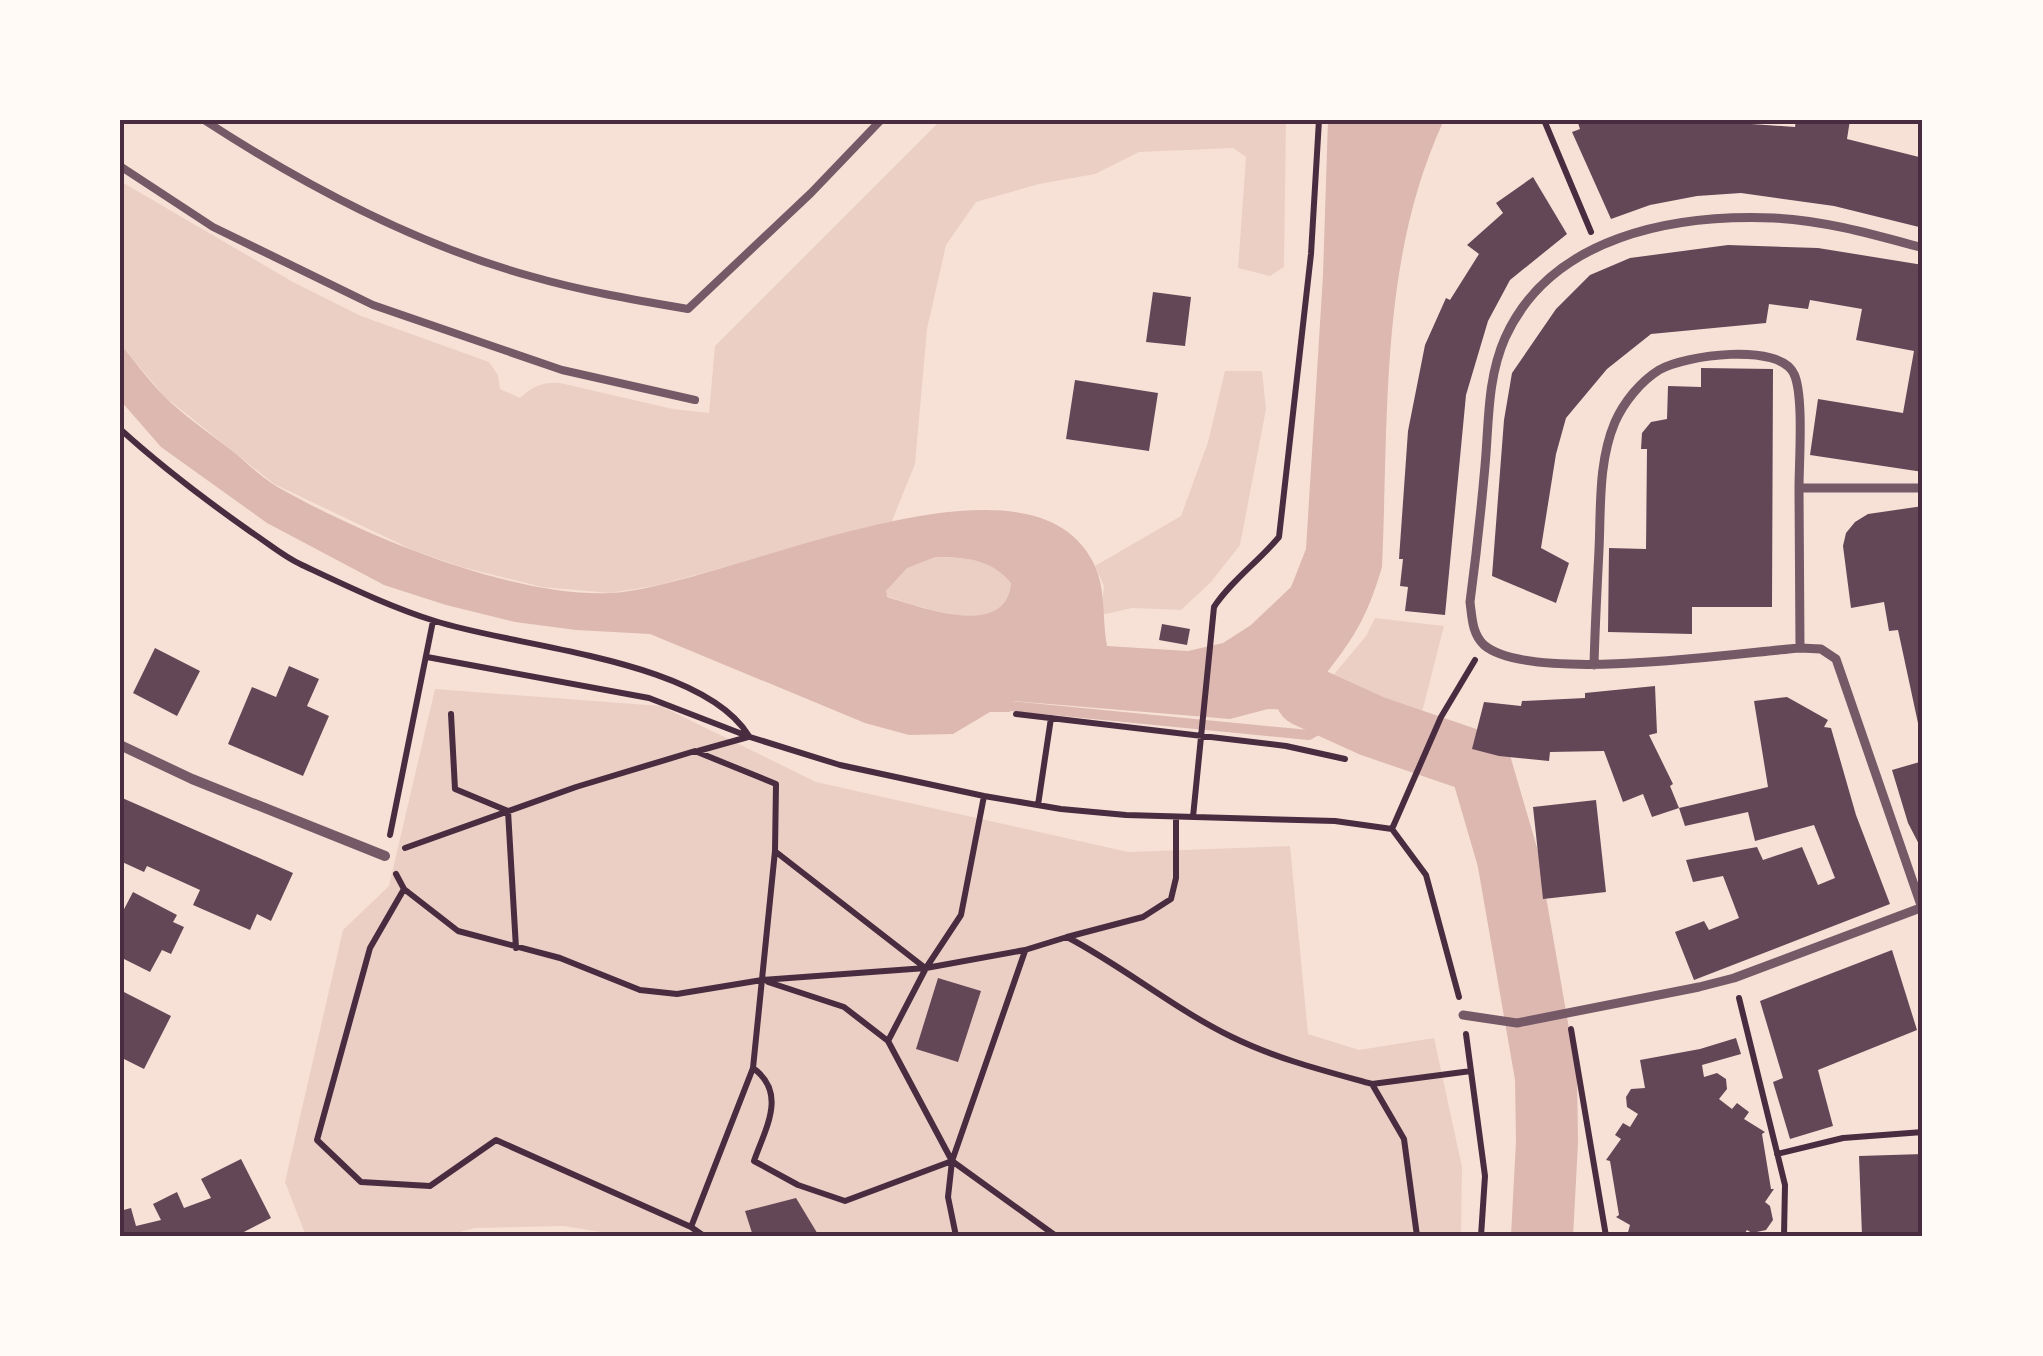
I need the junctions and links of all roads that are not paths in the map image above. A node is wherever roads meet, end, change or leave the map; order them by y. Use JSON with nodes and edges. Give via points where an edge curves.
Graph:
{"nodes":[{"id":1,"x":204,"y":120,"type":"edge"},
{"id":2,"x":881,"y":120,"type":"edge"},
{"id":3,"x":120,"y":166,"type":"edge"},
{"id":4,"x":1923,"y":248,"type":"edge"},
{"id":5,"x":695,"y":400,"type":"dead end"},
{"id":6,"x":1800,"y":488,"type":"junction"},
{"id":7,"x":1923,"y":488,"type":"edge"},
{"id":8,"x":1800,"y":648,"type":"junction"},
{"id":9,"x":1594,"y":665,"type":"junction"},
{"id":10,"x":120,"y":746,"type":"edge"},
{"id":11,"x":385,"y":856,"type":"road end"},
{"id":12,"x":1923,"y":908,"type":"edge"},
{"id":13,"x":1464,"y":1015,"type":"road end"}],
"edges":[{"from":1,"to":2,"type":"lane","via":[[326,192],[433,243],[528,276],[688,309]]},
{"from":3,"to":5,"type":"lane","via":[[213,227],[372,305],[562,370]]},
{"from":4,"to":9,"type":"street","via":[[1777,218],[1675,222],[1597,247],[1558,271],[1527,302],[1505,338],[1492,380],[1473,628],[1484,645],[1507,656]]},
{"from":6,"to":7,"type":"street"},
{"from":6,"to":8,"type":"street"},
{"from":6,"to":9,"type":"street","via":[[1798,392],[1787,364],[1718,355],[1657,371],[1630,396],[1605,458]]},
{"from":8,"to":9,"type":"street"},
{"from":8,"to":12,"type":"street","via":[[1836,658]]},
{"from":10,"to":11,"type":"street"},
{"from":12,"to":13,"type":"street","via":[[1734,978],[1517,1023]]}]}
